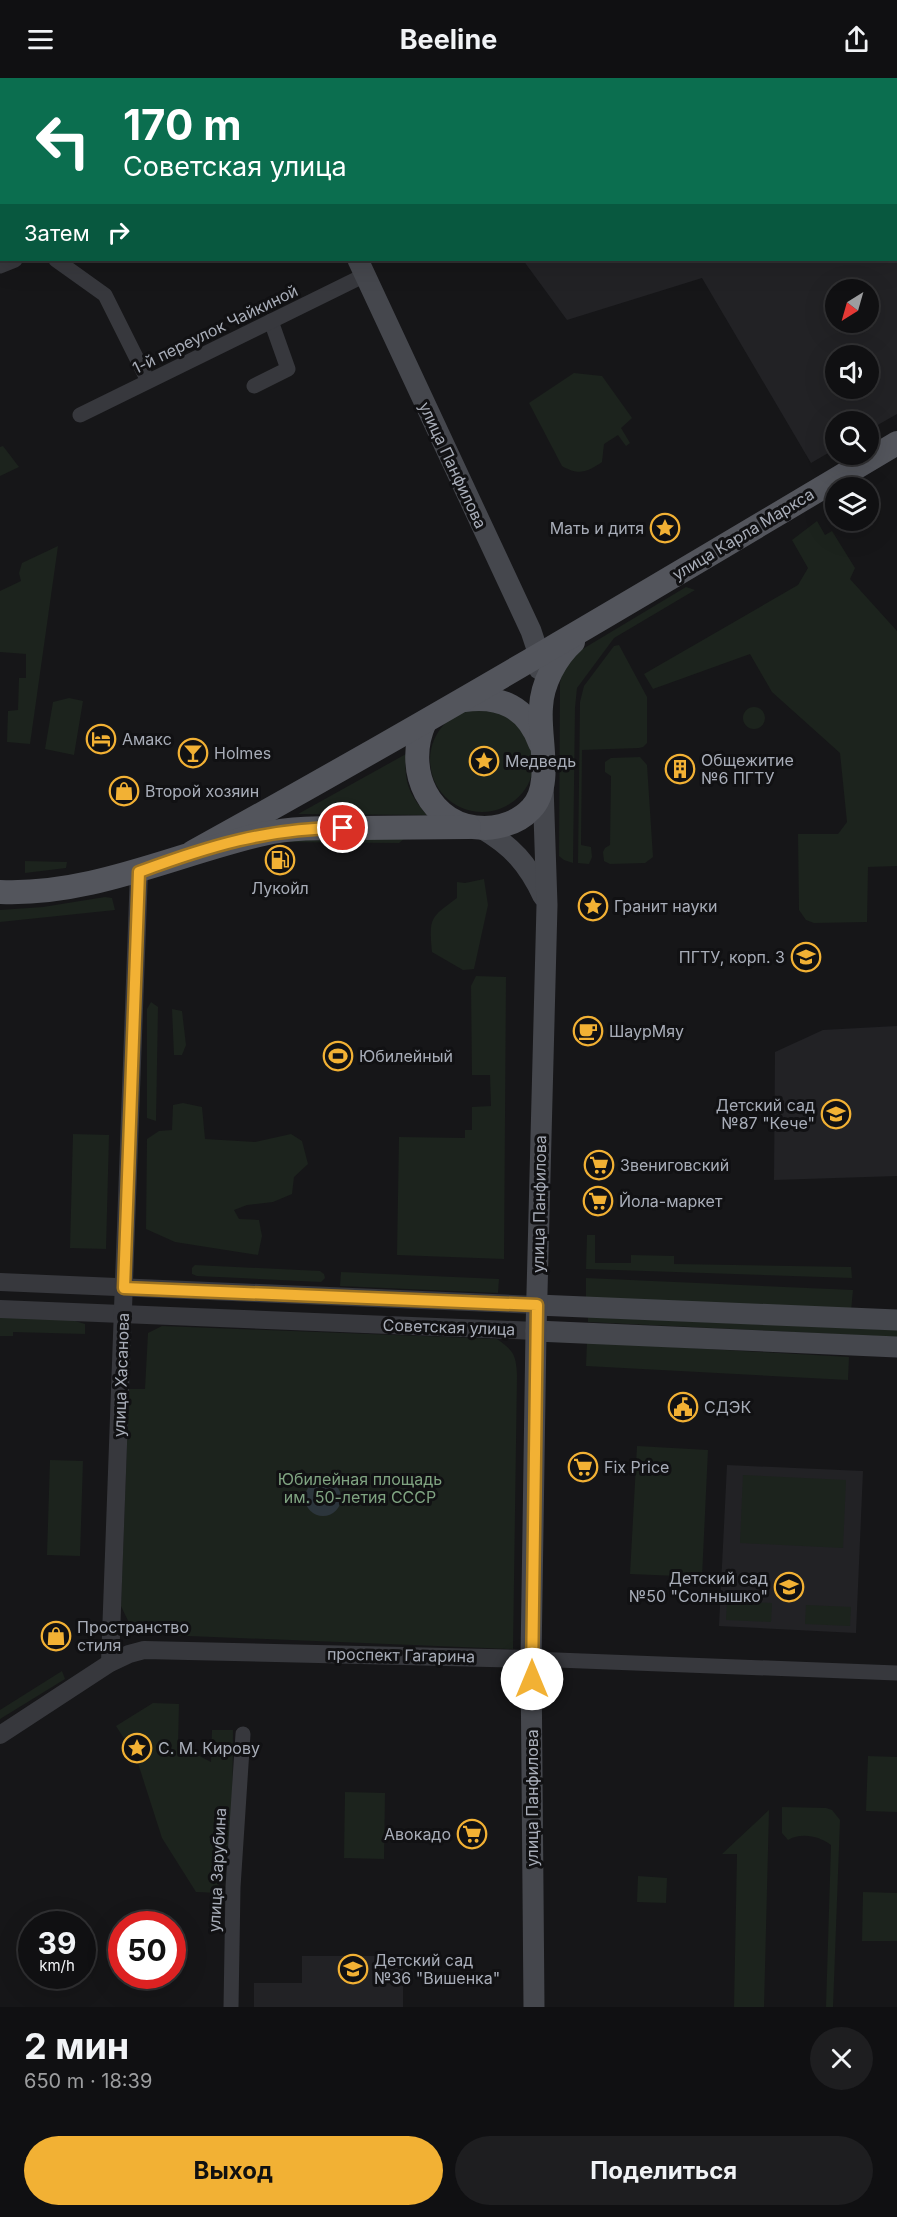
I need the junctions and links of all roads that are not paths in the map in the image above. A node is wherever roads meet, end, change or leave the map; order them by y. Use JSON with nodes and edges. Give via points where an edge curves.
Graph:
{"nodes":[{"id":1,"x":57,"y":261,"type":"edge"},
{"id":2,"x":362,"y":267,"type":"edge"},
{"id":3,"x":270,"y":321,"type":"junction"},
{"id":4,"x":148,"y":381,"type":"junction"},
{"id":5,"x":254,"y":386,"type":"dead end"},
{"id":6,"x":80,"y":416,"type":"dead end"},
{"id":7,"x":897,"y":443,"type":"edge"},
{"id":8,"x":590,"y":626,"type":"junction"},
{"id":9,"x":539,"y":656,"type":"junction"},
{"id":10,"x":461,"y":700,"type":"junction"},
{"id":11,"x":541,"y":705,"type":"junction"},
{"id":12,"x":425,"y":722,"type":"junction"},
{"id":13,"x":542,"y":748,"type":"junction"},
{"id":14,"x":543,"y":784,"type":"junction"},
{"id":15,"x":475,"y":827,"type":"junction"},
{"id":16,"x":193,"y":852,"type":"junction"},
{"id":17,"x":139,"y":872,"type":"junction"},
{"id":18,"x":0,"y":892,"type":"edge"},
{"id":19,"x":547,"y":905,"type":"junction"},
{"id":20,"x":0,"y":1282,"type":"edge"},
{"id":21,"x":124,"y":1288,"type":"junction"},
{"id":22,"x":537,"y":1305,"type":"junction"},
{"id":23,"x":0,"y":1309,"type":"edge"},
{"id":24,"x":123,"y":1314,"type":"junction"},
{"id":25,"x":897,"y":1320,"type":"edge"},
{"id":26,"x":536,"y":1331,"type":"junction"},
{"id":27,"x":897,"y":1347,"type":"edge"},
{"id":28,"x":531,"y":1659,"type":"junction"},
{"id":29,"x":110,"y":1663,"type":"junction"},
{"id":30,"x":897,"y":1672,"type":"edge"},
{"id":31,"x":243,"y":1734,"type":"dead end"},
{"id":32,"x":0,"y":1735,"type":"edge"},
{"id":33,"x":231,"y":2007,"type":"edge"},
{"id":34,"x":534,"y":2007,"type":"edge"}],
"edges":[{"from":1,"to":4,"type":"street","via":[[105,295]]},
{"from":2,"to":3,"type":"street","name":"1-й переулок Чайкиной"},
{"from":2,"to":9,"type":"main road","name":"улица Панфилова"},
{"from":3,"to":4,"type":"street","name":"1-й переулок Чайкиной"},
{"from":3,"to":5,"type":"street","via":[[288,369]]},
{"from":4,"to":6,"type":"street","name":"1-й переулок Чайкиной"},
{"from":7,"to":8,"type":"main road","name":"улица Карла Маркса"},
{"from":8,"to":9,"type":"main road","name":"улица Карла Маркса"},
{"from":8,"to":11,"type":"main road","name":"улица Карла Маркса","via":[[562,652],[551,671]]},
{"from":9,"to":10,"type":"main road","name":"улица Карла Маркса"},
{"from":9,"to":11,"type":"main road","name":"улица Панфилова"},
{"from":10,"to":12,"type":"main road"},
{"from":10,"to":13,"type":"main road","via":[[498,700],[514,707],[536,730]]},
{"from":11,"to":13,"type":"main road","name":"улица Карла Маркса"},
{"from":12,"to":15,"type":"main road","via":[[416,748],[422,785],[446,816]]},
{"from":12,"to":16,"type":"main road"},
{"from":13,"to":14,"type":"main road"},
{"from":14,"to":15,"type":"main road","via":[[532,808],[521,817],[502,826]]},
{"from":14,"to":19,"type":"main road","name":"улица Панфилова"},
{"from":15,"to":16,"type":"main road","via":[[282,831]]},
{"from":15,"to":19,"type":"main road","name":"улица Панфилова","via":[[510,847],[533,875]]},
{"from":16,"to":17,"type":"main road"},
{"from":17,"to":18,"type":"main road","via":[[55,888]]},
{"from":17,"to":21,"type":"street","name":"улица Хасанова"},
{"from":19,"to":22,"type":"main road","name":"улица Панфилова"},
{"from":20,"to":21,"type":"street","name":"Советская улица"},
{"from":21,"to":22,"type":"street","name":"Советская улица"},
{"from":21,"to":24,"type":"street","name":"улица Хасанова"},
{"from":22,"to":25,"type":"main road","name":"Советская улица"},
{"from":22,"to":26,"type":"main road","name":"улица Панфилова"},
{"from":23,"to":24,"type":"street","name":"Советская улица"},
{"from":24,"to":26,"type":"street","name":"Советская улица"},
{"from":24,"to":29,"type":"street","name":"улица Хасанова"},
{"from":26,"to":27,"type":"main road","name":"Советская улица"},
{"from":26,"to":28,"type":"main road","name":"улица Панфилова"},
{"from":28,"to":29,"type":"street","name":"проспект Гагарина","via":[[144,1650]]},
{"from":28,"to":30,"type":"street","name":"проспект Гагарина"},
{"from":28,"to":34,"type":"main road","name":"улица Панфилова"},
{"from":29,"to":32,"type":"street","name":"проспект Гагарина"},
{"from":31,"to":33,"type":"street","name":"улица Зарубина","via":[[232,1887]]}]}
